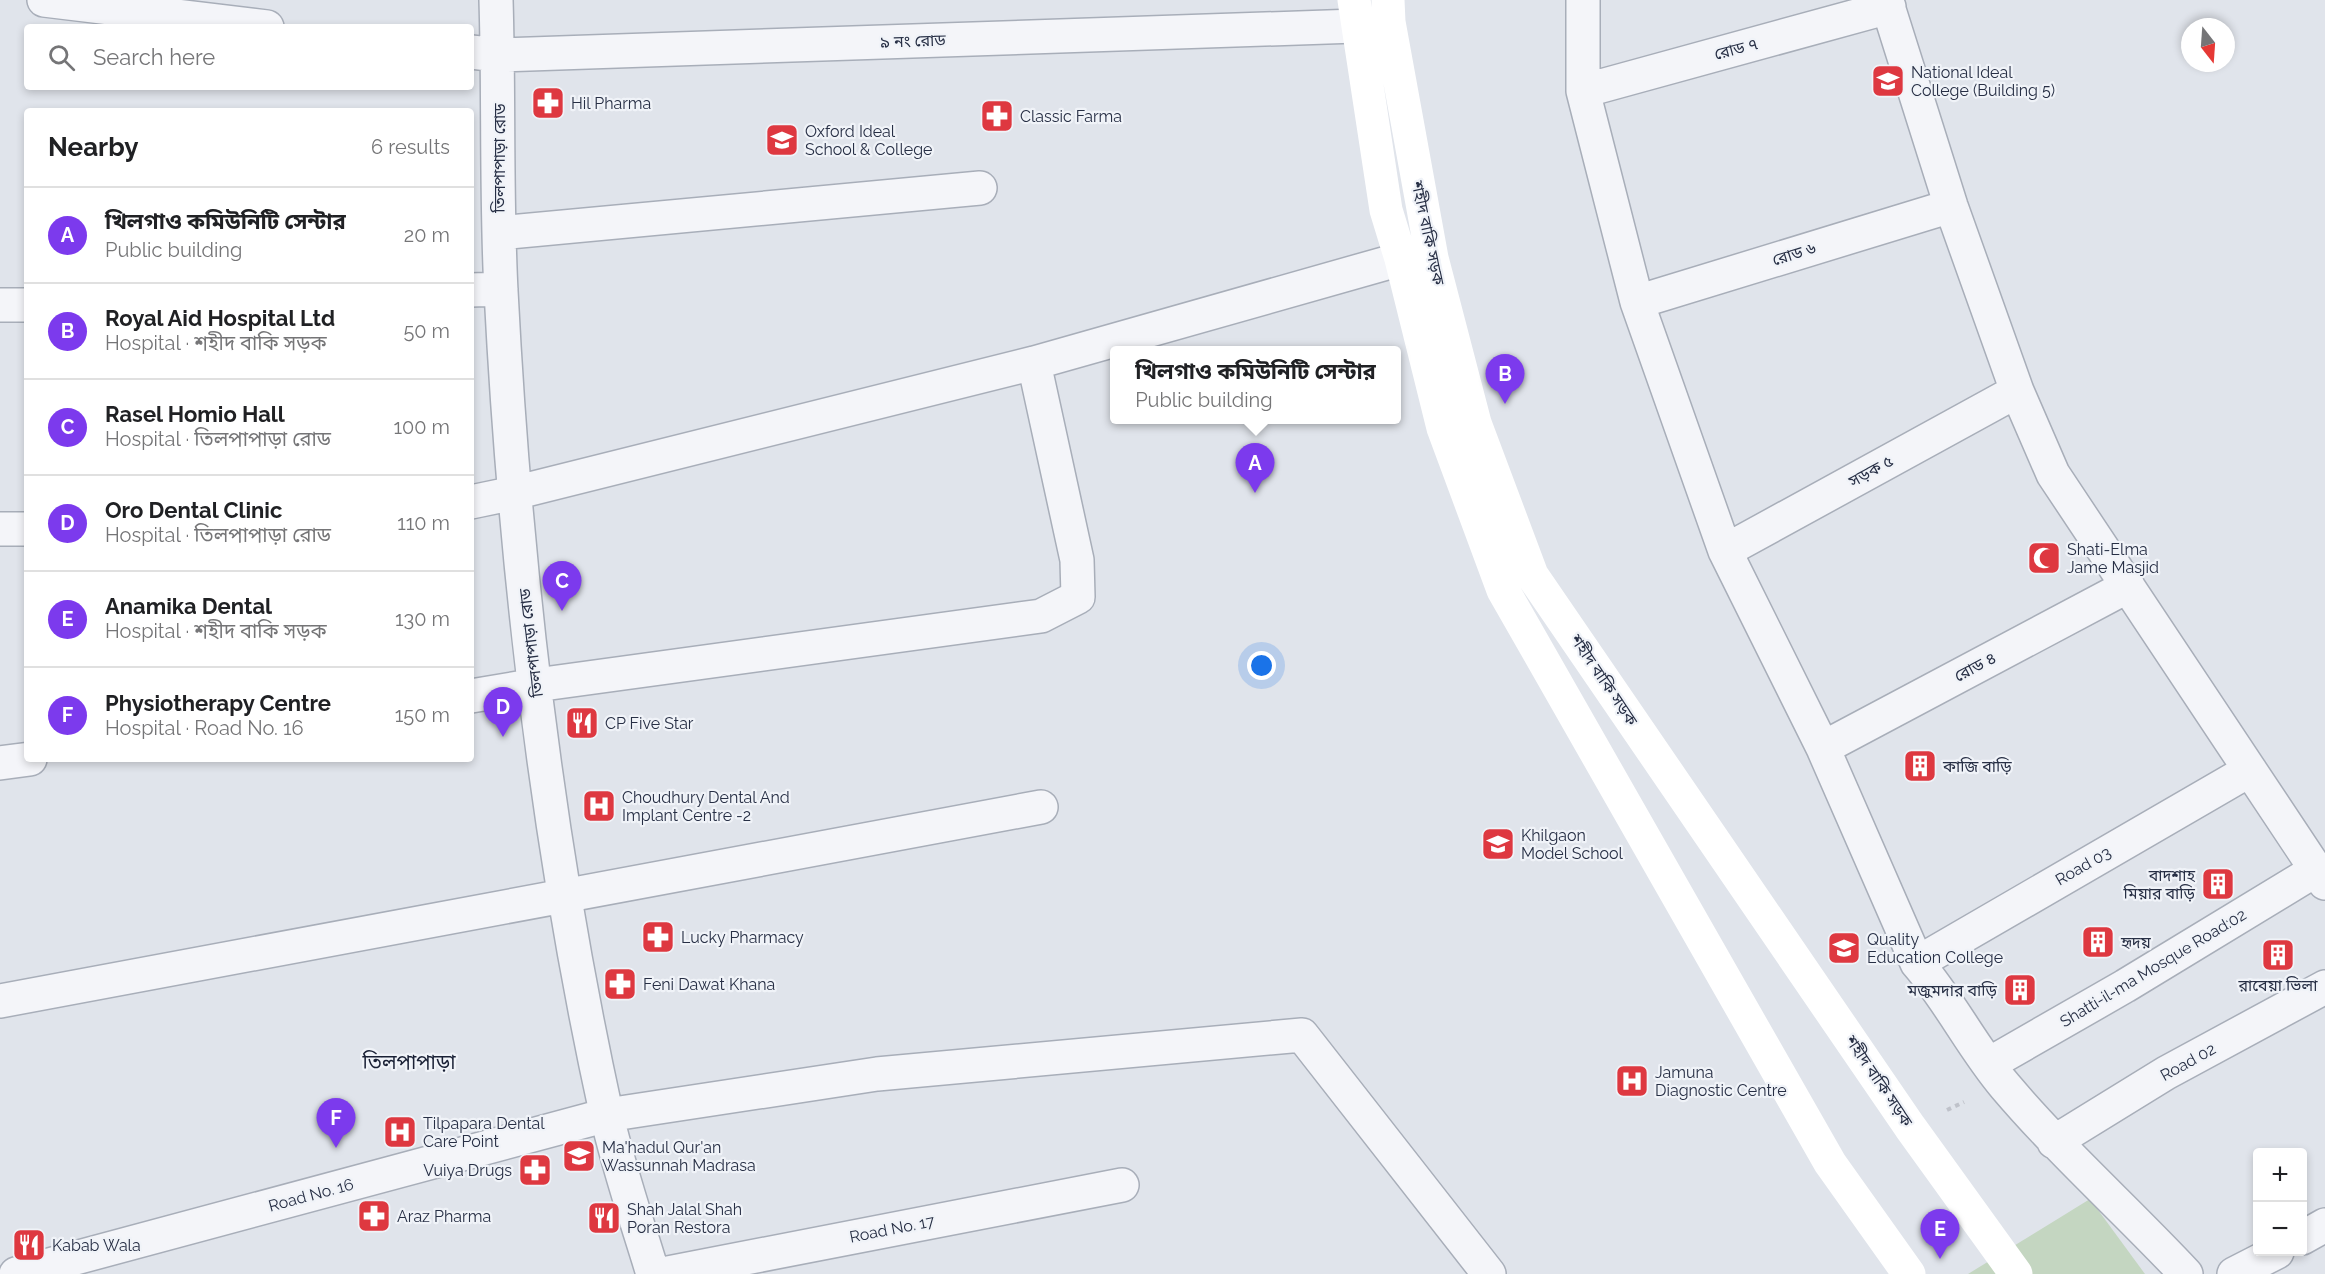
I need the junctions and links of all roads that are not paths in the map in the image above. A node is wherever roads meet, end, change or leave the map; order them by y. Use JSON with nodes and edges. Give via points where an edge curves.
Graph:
{"nodes":[{"id":1,"x":44,"y":0,"type":"edge"},
{"id":2,"x":496,"y":0,"type":"edge"},
{"id":3,"x":1388,"y":0,"type":"edge"},
{"id":4,"x":1583,"y":0,"type":"edge"},
{"id":5,"x":1888,"y":4,"type":"edge"},
{"id":6,"x":1355,"y":13,"type":"edge"},
{"id":7,"x":242,"y":24,"type":"edge"},
{"id":8,"x":484,"y":53,"type":"edge"},
{"id":9,"x":1583,"y":91,"type":"junction"},
{"id":10,"x":980,"y":188,"type":"dead end"},
{"id":11,"x":1951,"y":206,"type":"junction"},
{"id":12,"x":499,"y":233,"type":"junction"},
{"id":13,"x":1401,"y":259,"type":"junction"},
{"id":14,"x":486,"y":290,"type":"edge"},
{"id":15,"x":1637,"y":302,"type":"junction"},
{"id":16,"x":0,"y":305,"type":"edge"},
{"id":17,"x":24,"y":305,"type":"edge"},
{"id":18,"x":1034,"y":363,"type":"junction"},
{"id":19,"x":2017,"y":391,"type":"junction"},
{"id":20,"x":514,"y":493,"type":"junction"},
{"id":21,"x":474,"y":501,"type":"edge"},
{"id":22,"x":0,"y":529,"type":"edge"},
{"id":23,"x":24,"y":530,"type":"edge"},
{"id":24,"x":1725,"y":551,"type":"junction"},
{"id":25,"x":2127,"y":586,"type":"junction"},
{"id":26,"x":536,"y":685,"type":"junction"},
{"id":27,"x":474,"y":695,"type":"edge"},
{"id":28,"x":1823,"y":748,"type":"junction"},
{"id":29,"x":24,"y":760,"type":"edge"},
{"id":30,"x":0,"y":763,"type":"edge"},
{"id":31,"x":2250,"y":770,"type":"junction"},
{"id":32,"x":1041,"y":807,"type":"dead end"},
{"id":33,"x":2321,"y":877,"type":"edge"},
{"id":34,"x":564,"y":895,"type":"junction"},
{"id":35,"x":1917,"y":963,"type":"junction"},
{"id":36,"x":2325,"y":987,"type":"edge"},
{"id":37,"x":0,"y":1001,"type":"edge"},
{"id":38,"x":1989,"y":1064,"type":"junction"},
{"id":39,"x":607,"y":1116,"type":"junction"},
{"id":40,"x":2054,"y":1142,"type":"junction"},
{"id":41,"x":1122,"y":1185,"type":"dead end"},
{"id":42,"x":2325,"y":1225,"type":"edge"},
{"id":43,"x":2307,"y":1235,"type":"edge"},
{"id":44,"x":2268,"y":1256,"type":"edge"},
{"id":45,"x":16,"y":1274,"type":"edge"},
{"id":46,"x":653,"y":1274,"type":"edge"},
{"id":47,"x":663,"y":1274,"type":"edge"},
{"id":48,"x":1489,"y":1274,"type":"edge"},
{"id":49,"x":1910,"y":1274,"type":"edge"},
{"id":50,"x":2016,"y":1274,"type":"edge"},
{"id":51,"x":2186,"y":1274,"type":"edge"},
{"id":52,"x":2234,"y":1274,"type":"edge"}],
"edges":[{"from":1,"to":7,"type":"street"},
{"from":2,"to":8,"type":"street","name":"তিলপাপাড়া রোড"},
{"from":3,"to":50,"type":"street","name":"শহীদ বাকি সড়ক","via":[[1432,258],[1475,423],[1532,575],[1910,1127]]},
{"from":4,"to":9,"type":"street"},
{"from":5,"to":9,"type":"street","name":"রোড ৭"},
{"from":5,"to":11,"type":"street"},
{"from":6,"to":8,"type":"street","name":"৯ নং রোড"},
{"from":6,"to":13,"type":"street","name":"শহীদ বাকি সড়ক","via":[[1386,210]]},
{"from":8,"to":12,"type":"street","name":"তিলপাপাড়া রোড"},
{"from":9,"to":15,"type":"street"},
{"from":10,"to":12,"type":"street"},
{"from":11,"to":15,"type":"street","name":"রোড ৬"},
{"from":11,"to":19,"type":"street"},
{"from":12,"to":14,"type":"street","name":"তিলপাপাড়া রোড"},
{"from":13,"to":18,"type":"street"},
{"from":13,"to":49,"type":"street","name":"শহীদ বাকি সড়ক","via":[[1443,428],[1503,590],[1830,1163]]},
{"from":14,"to":20,"type":"street","name":"তিলপাপাড়া রোড"},
{"from":15,"to":24,"type":"street"},
{"from":16,"to":17,"type":"street"},
{"from":18,"to":20,"type":"street"},
{"from":18,"to":26,"type":"street","via":[[1077,560],[1078,597],[1041,616]]},
{"from":19,"to":24,"type":"street","name":"সড়ক ৫"},
{"from":19,"to":25,"type":"street","via":[[2053,474]]},
{"from":20,"to":21,"type":"street"},
{"from":20,"to":26,"type":"street","name":"তিলপাপাড়া রোড"},
{"from":22,"to":23,"type":"street"},
{"from":24,"to":28,"type":"street"},
{"from":25,"to":28,"type":"street","name":"রোড ৪"},
{"from":25,"to":31,"type":"street"},
{"from":26,"to":27,"type":"street"},
{"from":26,"to":34,"type":"street","name":"তিলপাপাড়া রোড"},
{"from":28,"to":35,"type":"street"},
{"from":29,"to":30,"type":"street"},
{"from":31,"to":33,"type":"street"},
{"from":31,"to":35,"type":"street","name":"Road 03"},
{"from":32,"to":34,"type":"street"},
{"from":33,"to":38,"type":"street","name":"Shatti-il-ma Mosque Road:02"},
{"from":34,"to":37,"type":"street"},
{"from":34,"to":39,"type":"street","name":"তিলপাপাড়া রোড"},
{"from":35,"to":38,"type":"street","via":[[1938,986]]},
{"from":36,"to":40,"type":"street","name":"Road 02","via":[[2166,1073]]},
{"from":38,"to":40,"type":"street"},
{"from":39,"to":45,"type":"street","name":"Road No. 16"},
{"from":39,"to":46,"type":"street","name":"তিলপাপাড়া রোড"},
{"from":39,"to":48,"type":"street","name":"Road No. 16","via":[[877,1074],[1302,1035]]},
{"from":40,"to":51,"type":"street"},
{"from":41,"to":47,"type":"street","name":"Road No. 17"},
{"from":42,"to":43,"type":"street"},
{"from":44,"to":52,"type":"street"}]}
